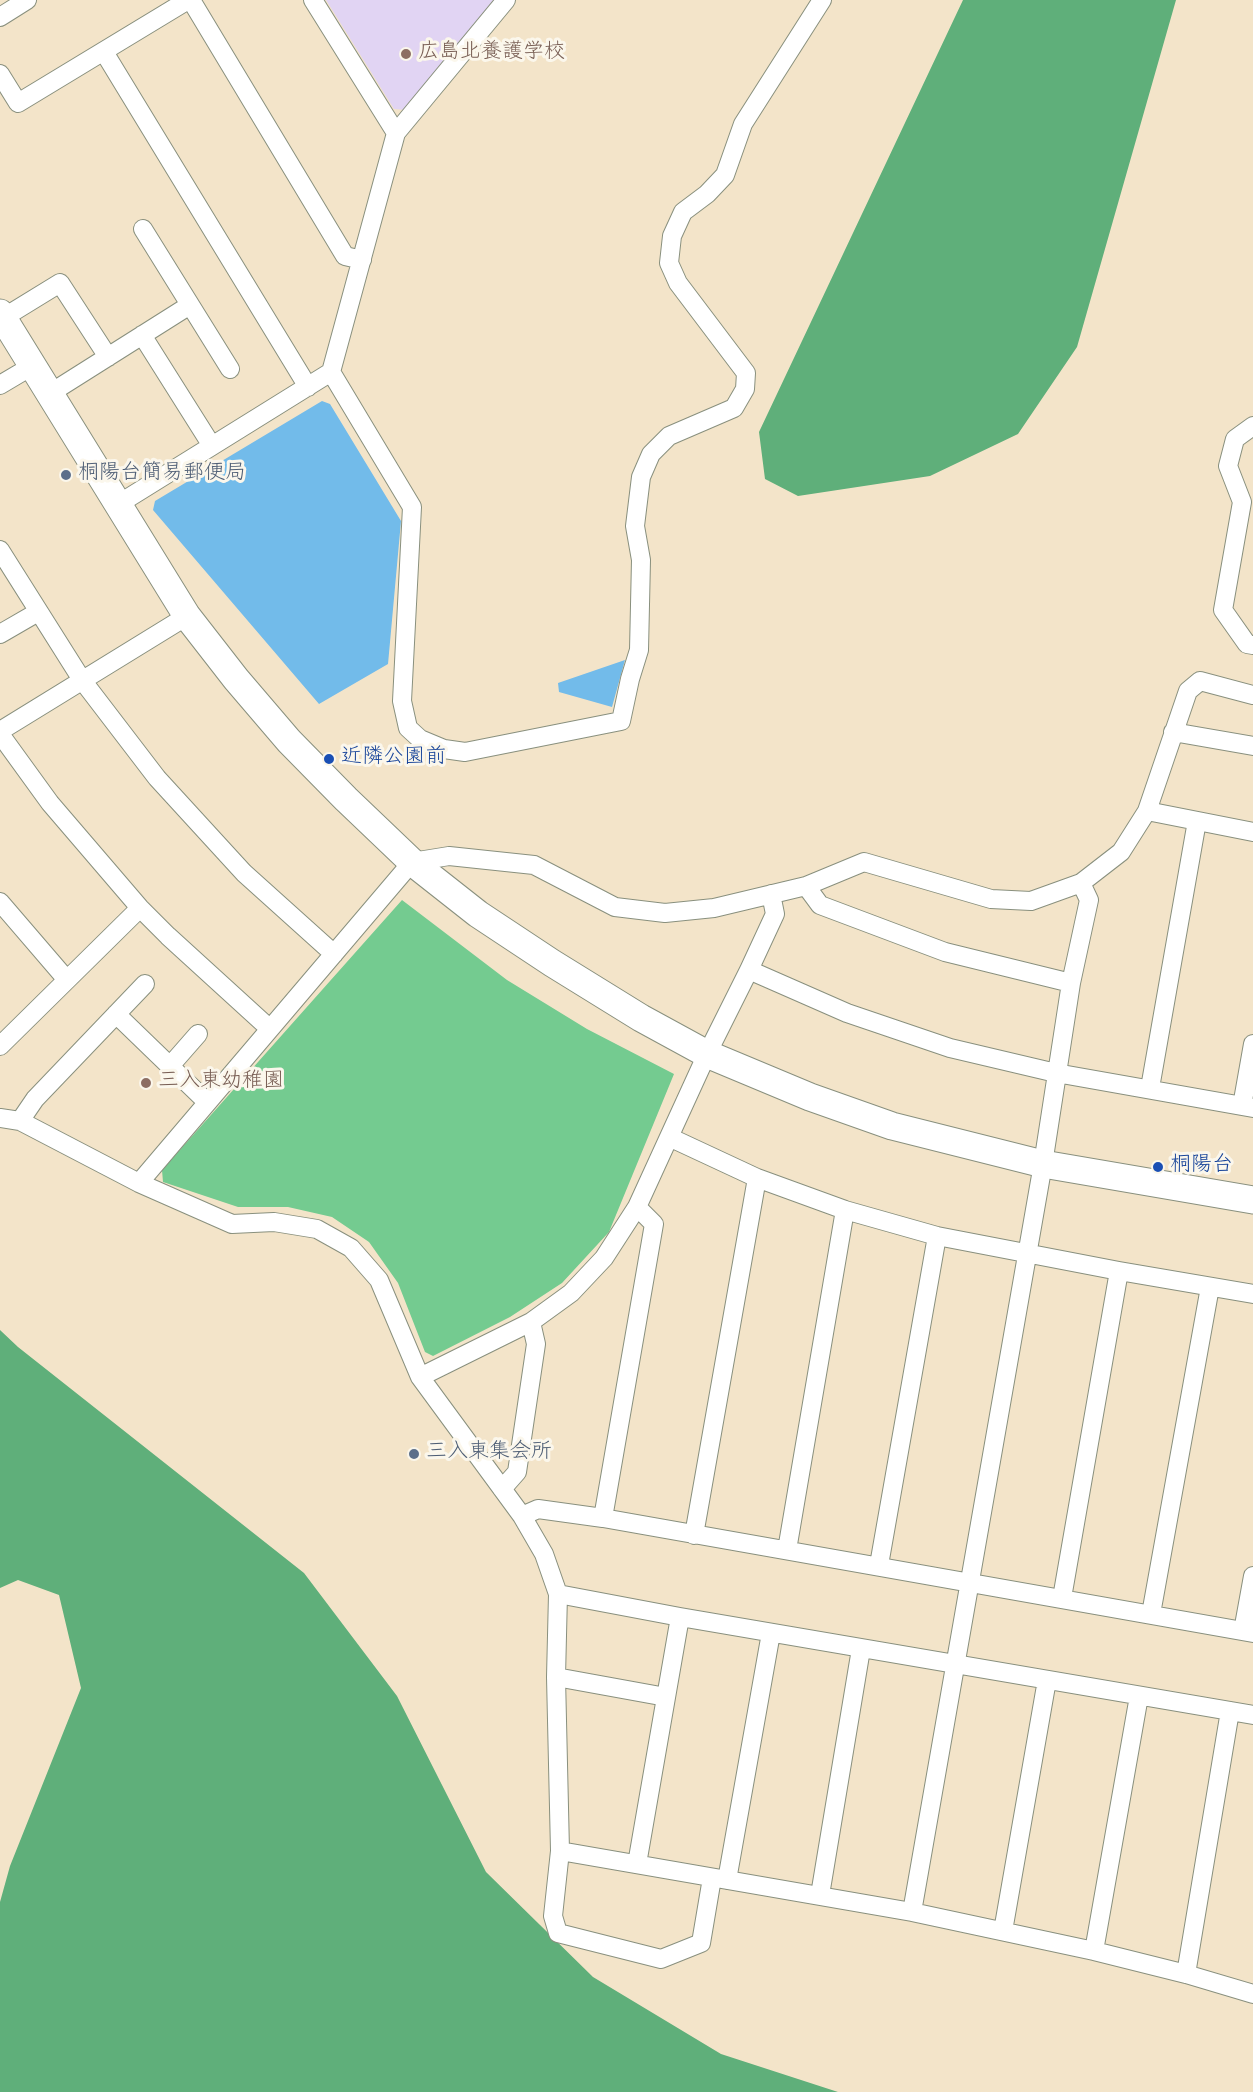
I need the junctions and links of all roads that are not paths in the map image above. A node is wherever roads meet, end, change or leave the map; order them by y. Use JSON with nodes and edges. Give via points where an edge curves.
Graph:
{"nodes":[{"id":1,"x":27,"y":0,"type":"edge"},
{"id":2,"x":190,"y":0,"type":"edge"},
{"id":3,"x":313,"y":0,"type":"edge"},
{"id":4,"x":506,"y":0,"type":"edge"},
{"id":5,"x":822,"y":0,"type":"edge"},
{"id":6,"x":0,"y":17,"type":"edge"},
{"id":7,"x":104,"y":52,"type":"junction"},
{"id":8,"x":0,"y":74,"type":"edge"},
{"id":9,"x":396,"y":133,"type":"junction"},
{"id":10,"x":143,"y":229,"type":"dead end"},
{"id":11,"x":362,"y":260,"type":"junction"},
{"id":12,"x":190,"y":305,"type":"junction"},
{"id":13,"x":1,"y":316,"type":"edge"},
{"id":14,"x":142,"y":335,"type":"junction"},
{"id":15,"x":108,"y":357,"type":"junction"},
{"id":16,"x":32,"y":366,"type":"junction"},
{"id":17,"x":230,"y":369,"type":"dead end"},
{"id":18,"x":331,"y":372,"type":"junction"},
{"id":19,"x":0,"y":385,"type":"edge"},
{"id":20,"x":308,"y":387,"type":"junction"},
{"id":21,"x":49,"y":394,"type":"junction"},
{"id":22,"x":1253,"y":426,"type":"edge"},
{"id":23,"x":212,"y":446,"type":"junction"},
{"id":24,"x":117,"y":505,"type":"junction"},
{"id":25,"x":0,"y":550,"type":"edge"},
{"id":26,"x":38,"y":612,"type":"junction"},
{"id":27,"x":187,"y":616,"type":"junction"},
{"id":28,"x":0,"y":634,"type":"edge"},
{"id":29,"x":1253,"y":645,"type":"edge"},
{"id":30,"x":82,"y":680,"type":"junction"},
{"id":31,"x":1253,"y":695,"type":"edge"},
{"id":32,"x":0,"y":732,"type":"edge"},
{"id":33,"x":1173,"y":732,"type":"junction"},
{"id":34,"x":1253,"y":746,"type":"edge"},
{"id":35,"x":1147,"y":811,"type":"junction"},
{"id":36,"x":1197,"y":821,"type":"junction"},
{"id":37,"x":1253,"y":832,"type":"edge"},
{"id":38,"x":412,"y":862,"type":"junction"},
{"id":39,"x":1081,"y":883,"type":"junction"},
{"id":40,"x":806,"y":886,"type":"junction"},
{"id":41,"x":771,"y":894,"type":"junction"},
{"id":42,"x":0,"y":902,"type":"edge"},
{"id":43,"x":140,"y":908,"type":"junction"},
{"id":44,"x":334,"y":954,"type":"junction"},
{"id":45,"x":749,"y":970,"type":"junction"},
{"id":46,"x":67,"y":980,"type":"junction"},
{"id":47,"x":1071,"y":983,"type":"junction"},
{"id":48,"x":145,"y":984,"type":"dead end"},
{"id":49,"x":116,"y":1014,"type":"junction"},
{"id":50,"x":270,"y":1029,"type":"junction"},
{"id":51,"x":198,"y":1034,"type":"dead end"},
{"id":52,"x":1253,"y":1044,"type":"edge"},
{"id":53,"x":0,"y":1046,"type":"edge"},
{"id":54,"x":707,"y":1054,"type":"junction"},
{"id":55,"x":170,"y":1066,"type":"junction"},
{"id":56,"x":1056,"y":1073,"type":"junction"},
{"id":57,"x":1150,"y":1088,"type":"junction"},
{"id":58,"x":207,"y":1102,"type":"junction"},
{"id":59,"x":1248,"y":1107,"type":"edge"},
{"id":60,"x":0,"y":1118,"type":"edge"},
{"id":61,"x":20,"y":1120,"type":"junction"},
{"id":62,"x":669,"y":1137,"type":"junction"},
{"id":63,"x":1043,"y":1164,"type":"junction"},
{"id":64,"x":757,"y":1178,"type":"junction"},
{"id":65,"x":139,"y":1183,"type":"junction"},
{"id":66,"x":1253,"y":1200,"type":"edge"},
{"id":67,"x":638,"y":1207,"type":"junction"},
{"id":68,"x":845,"y":1210,"type":"junction"},
{"id":69,"x":938,"y":1236,"type":"junction"},
{"id":70,"x":1027,"y":1254,"type":"junction"},
{"id":71,"x":1119,"y":1271,"type":"junction"},
{"id":72,"x":1210,"y":1287,"type":"junction"},
{"id":73,"x":1253,"y":1294,"type":"edge"},
{"id":74,"x":531,"y":1322,"type":"junction"},
{"id":75,"x":420,"y":1377,"type":"junction"},
{"id":76,"x":502,"y":1489,"type":"junction"},
{"id":77,"x":522,"y":1516,"type":"junction"},
{"id":78,"x":603,"y":1518,"type":"junction"},
{"id":79,"x":694,"y":1535,"type":"junction"},
{"id":80,"x":788,"y":1550,"type":"junction"},
{"id":81,"x":879,"y":1565,"type":"junction"},
{"id":82,"x":1253,"y":1576,"type":"edge"},
{"id":83,"x":970,"y":1581,"type":"junction"},
{"id":84,"x":558,"y":1594,"type":"junction"},
{"id":85,"x":1062,"y":1598,"type":"junction"},
{"id":86,"x":1152,"y":1614,"type":"junction"},
{"id":87,"x":680,"y":1617,"type":"junction"},
{"id":88,"x":1248,"y":1632,"type":"edge"},
{"id":89,"x":771,"y":1633,"type":"junction"},
{"id":90,"x":861,"y":1649,"type":"junction"},
{"id":91,"x":954,"y":1665,"type":"junction"},
{"id":92,"x":556,"y":1677,"type":"junction"},
{"id":93,"x":1047,"y":1680,"type":"junction"},
{"id":94,"x":1139,"y":1696,"type":"junction"},
{"id":95,"x":666,"y":1697,"type":"junction"},
{"id":96,"x":1230,"y":1711,"type":"junction"},
{"id":97,"x":1253,"y":1715,"type":"edge"},
{"id":98,"x":560,"y":1851,"type":"junction"},
{"id":99,"x":637,"y":1864,"type":"junction"},
{"id":100,"x":720,"y":1879,"type":"junction"},
{"id":101,"x":820,"y":1895,"type":"junction"},
{"id":102,"x":912,"y":1912,"type":"junction"},
{"id":103,"x":1003,"y":1930,"type":"junction"},
{"id":104,"x":1094,"y":1951,"type":"junction"},
{"id":105,"x":1186,"y":1974,"type":"junction"},
{"id":106,"x":1253,"y":1994,"type":"edge"}],
"edges":[{"from":1,"to":6,"type":"street"},
{"from":2,"to":7,"type":"street"},
{"from":2,"to":11,"type":"street","via":[[345,256]]},
{"from":3,"to":9,"type":"street"},
{"from":4,"to":9,"type":"street"},
{"from":5,"to":18,"type":"street","via":[[743,124],[725,175],[683,212],[672,236],[669,263],[678,283],[746,373],[745,389],[734,408],[669,436],[651,454],[641,477],[635,526],[641,560],[639,650],[621,721],[465,752],[420,739],[408,728],[402,701],[412,507]]},
{"from":7,"to":8,"type":"street","via":[[18,103]]},
{"from":7,"to":20,"type":"street"},
{"from":9,"to":11,"type":"street"},
{"from":10,"to":12,"type":"street"},
{"from":11,"to":18,"type":"street"},
{"from":12,"to":14,"type":"street"},
{"from":12,"to":17,"type":"street"},
{"from":13,"to":15,"type":"street","via":[[60,282]]},
{"from":13,"to":16,"type":"street"},
{"from":14,"to":15,"type":"street"},
{"from":14,"to":23,"type":"street"},
{"from":15,"to":21,"type":"street"},
{"from":16,"to":19,"type":"street"},
{"from":16,"to":21,"type":"street"},
{"from":18,"to":20,"type":"street"},
{"from":20,"to":23,"type":"street"},
{"from":21,"to":24,"type":"street"},
{"from":22,"to":29,"type":"street","via":[[1235,439],[1228,466],[1242,502],[1223,610],[1247,644]]},
{"from":23,"to":24,"type":"street"},
{"from":24,"to":27,"type":"street"},
{"from":25,"to":26,"type":"street"},
{"from":26,"to":28,"type":"street"},
{"from":26,"to":30,"type":"street"},
{"from":27,"to":30,"type":"street"},
{"from":27,"to":38,"type":"street","via":[[289,741]]},
{"from":30,"to":32,"type":"street"},
{"from":30,"to":44,"type":"street","via":[[157,778],[244,873]]},
{"from":31,"to":33,"type":"street","via":[[1200,681],[1188,692]]},
{"from":32,"to":43,"type":"street","via":[[50,803]]},
{"from":33,"to":34,"type":"street"},
{"from":33,"to":35,"type":"street"},
{"from":35,"to":36,"type":"street"},
{"from":35,"to":39,"type":"street","via":[[1121,852]]},
{"from":36,"to":37,"type":"street"},
{"from":36,"to":57,"type":"street"},
{"from":38,"to":41,"type":"street","via":[[449,856],[534,865],[615,907],[665,913],[714,908]]},
{"from":38,"to":44,"type":"street"},
{"from":38,"to":54,"type":"street","via":[[478,914],[552,963]]},
{"from":39,"to":40,"type":"street","via":[[1031,901],[991,899],[864,862]]},
{"from":39,"to":47,"type":"street","via":[[1089,900]]},
{"from":40,"to":41,"type":"street"},
{"from":40,"to":47,"type":"street","via":[[820,906],[934,948]]},
{"from":41,"to":45,"type":"street","via":[[774,914]]},
{"from":42,"to":46,"type":"street"},
{"from":43,"to":46,"type":"street"},
{"from":43,"to":50,"type":"street"},
{"from":44,"to":50,"type":"street"},
{"from":45,"to":54,"type":"street"},
{"from":45,"to":56,"type":"street","via":[[878,1024],[950,1048]]},
{"from":46,"to":53,"type":"street"},
{"from":47,"to":56,"type":"street"},
{"from":48,"to":49,"type":"street"},
{"from":49,"to":55,"type":"street"},
{"from":49,"to":61,"type":"street"},
{"from":50,"to":58,"type":"street"},
{"from":51,"to":55,"type":"street"},
{"from":52,"to":59,"type":"street"},
{"from":54,"to":62,"type":"street"},
{"from":54,"to":63,"type":"street","via":[[892,1126]]},
{"from":55,"to":58,"type":"street"},
{"from":56,"to":57,"type":"street"},
{"from":56,"to":63,"type":"street"},
{"from":57,"to":59,"type":"street"},
{"from":58,"to":65,"type":"street"},
{"from":60,"to":61,"type":"street"},
{"from":61,"to":65,"type":"street"},
{"from":62,"to":64,"type":"street"},
{"from":62,"to":67,"type":"street"},
{"from":63,"to":66,"type":"street"},
{"from":63,"to":70,"type":"street"},
{"from":64,"to":68,"type":"street"},
{"from":64,"to":79,"type":"street"},
{"from":65,"to":75,"type":"street","via":[[232,1224],[274,1222],[317,1229],[351,1248],[379,1280]]},
{"from":67,"to":74,"type":"street","via":[[604,1258],[571,1293]]},
{"from":67,"to":78,"type":"street","via":[[654,1224]]},
{"from":68,"to":69,"type":"street"},
{"from":68,"to":80,"type":"street"},
{"from":69,"to":70,"type":"street"},
{"from":69,"to":81,"type":"street"},
{"from":70,"to":71,"type":"street"},
{"from":70,"to":83,"type":"street"},
{"from":71,"to":72,"type":"street"},
{"from":71,"to":85,"type":"street"},
{"from":72,"to":73,"type":"street"},
{"from":72,"to":86,"type":"street"},
{"from":74,"to":75,"type":"street"},
{"from":74,"to":76,"type":"street","via":[[536,1344],[517,1472]]},
{"from":75,"to":76,"type":"street"},
{"from":76,"to":77,"type":"street"},
{"from":77,"to":78,"type":"street","via":[[538,1509]]},
{"from":77,"to":84,"type":"street","via":[[544,1554]]},
{"from":78,"to":79,"type":"street"},
{"from":79,"to":80,"type":"street"},
{"from":80,"to":81,"type":"street"},
{"from":81,"to":83,"type":"street"},
{"from":82,"to":88,"type":"street"},
{"from":83,"to":85,"type":"street"},
{"from":83,"to":91,"type":"street"},
{"from":84,"to":87,"type":"street"},
{"from":84,"to":92,"type":"street"},
{"from":85,"to":86,"type":"street"},
{"from":86,"to":88,"type":"street"},
{"from":87,"to":89,"type":"street"},
{"from":87,"to":95,"type":"street"},
{"from":89,"to":90,"type":"street"},
{"from":89,"to":100,"type":"street"},
{"from":90,"to":91,"type":"street"},
{"from":90,"to":101,"type":"street"},
{"from":91,"to":93,"type":"street"},
{"from":91,"to":102,"type":"street"},
{"from":92,"to":95,"type":"street"},
{"from":92,"to":98,"type":"street"},
{"from":93,"to":94,"type":"street"},
{"from":93,"to":103,"type":"street"},
{"from":94,"to":96,"type":"street"},
{"from":94,"to":104,"type":"street"},
{"from":95,"to":99,"type":"street"},
{"from":96,"to":97,"type":"street"},
{"from":96,"to":105,"type":"street"},
{"from":98,"to":99,"type":"street"},
{"from":98,"to":100,"type":"street","via":[[552,1916],[558,1933],[661,1959],[701,1943]]},
{"from":99,"to":100,"type":"street"},
{"from":100,"to":101,"type":"street"},
{"from":101,"to":102,"type":"street"},
{"from":102,"to":103,"type":"street"},
{"from":103,"to":104,"type":"street"},
{"from":104,"to":105,"type":"street"},
{"from":105,"to":106,"type":"street"}]}
